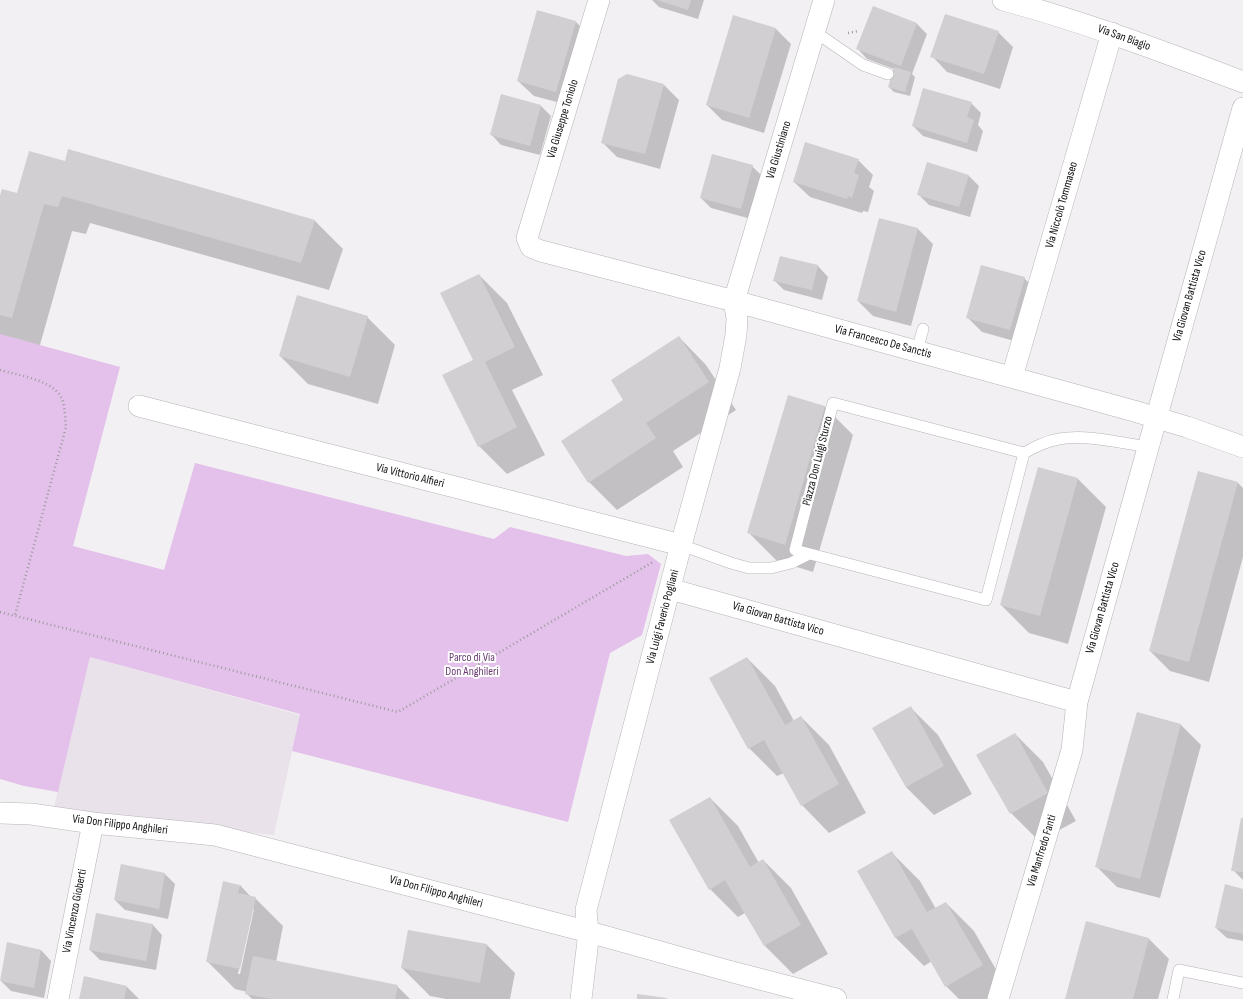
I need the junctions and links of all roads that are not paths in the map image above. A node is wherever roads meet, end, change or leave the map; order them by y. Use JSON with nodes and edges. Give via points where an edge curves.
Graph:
{"nodes":[{"id":1,"x":598,"y":0,"type":"edge"},
{"id":2,"x":824,"y":0,"type":"edge"},
{"id":3,"x":1003,"y":0,"type":"edge"},
{"id":4,"x":1032,"y":4,"type":"edge"},
{"id":5,"x":1112,"y":33,"type":"junction"},
{"id":6,"x":813,"y":35,"type":"junction"},
{"id":7,"x":888,"y":74,"type":"dead end"},
{"id":8,"x":1243,"y":82,"type":"edge"},
{"id":9,"x":1243,"y":108,"type":"edge"},
{"id":10,"x":527,"y":238,"type":"joint"},
{"id":11,"x":734,"y":301,"type":"junction"},
{"id":12,"x":922,"y":329,"type":"dead end"},
{"id":13,"x":917,"y":351,"type":"junction"},
{"id":14,"x":1012,"y":377,"type":"junction"},
{"id":15,"x":139,"y":406,"type":"dead end"},
{"id":16,"x":1156,"y":418,"type":"junction"},
{"id":17,"x":1148,"y":447,"type":"junction"},
{"id":18,"x":1243,"y":447,"type":"edge"},
{"id":19,"x":1024,"y":452,"type":"junction"},
{"id":20,"x":681,"y":545,"type":"junction"},
{"id":21,"x":809,"y":554,"type":"junction"},
{"id":22,"x":670,"y":589,"type":"junction"},
{"id":23,"x":1077,"y":702,"type":"junction"},
{"id":24,"x":0,"y":801,"type":"edge"},
{"id":25,"x":0,"y":813,"type":"edge"},
{"id":26,"x":31,"y":814,"type":"junction"},
{"id":27,"x":93,"y":823,"type":"junction"},
{"id":28,"x":589,"y":932,"type":"junction"},
{"id":29,"x":1243,"y":983,"type":"edge"},
{"id":30,"x":58,"y":999,"type":"edge"},
{"id":31,"x":581,"y":999,"type":"edge"},
{"id":32,"x":836,"y":999,"type":"edge"},
{"id":33,"x":998,"y":999,"type":"edge"},
{"id":34,"x":1173,"y":999,"type":"edge"}],
"edges":[{"from":1,"to":10,"type":"street","name":"Via Giuseppe Toniolo"},
{"from":2,"to":6,"type":"street","name":"Via Giustiniano"},
{"from":3,"to":4,"type":"street","name":"Via San Biagio"},
{"from":4,"to":5,"type":"street","name":"Via San Biagio"},
{"from":5,"to":8,"type":"street","name":"Via San Biagio"},
{"from":5,"to":14,"type":"street","name":"Via Niccolò Tommaseo"},
{"from":6,"to":7,"type":"lane","via":[[824,38],[863,65]]},
{"from":6,"to":11,"type":"street","name":"Via Giustiniano"},
{"from":9,"to":16,"type":"street","name":"Via Giovan Battista Vico"},
{"from":10,"to":11,"type":"street","name":"Via Francesco De Sanctis","via":[[532,247],[541,251]]},
{"from":11,"to":13,"type":"street","name":"Via Francesco De Sanctis"},
{"from":11,"to":20,"type":"street","name":"Via Luigi Faverio Pogliani","via":[[736,335],[730,368]]},
{"from":12,"to":13,"type":"lane"},
{"from":13,"to":14,"type":"street","name":"Via Francesco De Sanctis"},
{"from":14,"to":16,"type":"street","name":"Via Francesco De Sanctis"},
{"from":15,"to":20,"type":"street","name":"Via Vittorio Alfieri"},
{"from":16,"to":17,"type":"street","name":"Via Giovan Battista Vico"},
{"from":16,"to":18,"type":"street","name":"Via Francesco De Sanctis"},
{"from":17,"to":19,"type":"lane","via":[[1074,438],[1040,444]]},
{"from":17,"to":23,"type":"street","name":"Via Giovan Battista Vico"},
{"from":19,"to":21,"type":"lane","name":"Piazza Don Luigi Sturzo","via":[[986,600]]},
{"from":19,"to":21,"type":"lane","name":"Piazza Don Luigi Sturzo","via":[[832,403],[795,550]]},
{"from":20,"to":21,"type":"lane","via":[[749,568],[771,568],[791,563]]},
{"from":20,"to":22,"type":"street","name":"Via Luigi Faverio Pogliani"},
{"from":22,"to":23,"type":"street","name":"Via Giovan Battista Vico"},
{"from":22,"to":28,"type":"street","name":"Via Luigi Faverio Pogliani","via":[[586,910]]},
{"from":23,"to":33,"type":"street","name":"Via Manfredo Fanti","via":[[1072,750]]},
{"from":24,"to":26,"type":"street","name":"Via Don Filippo Anghileri"},
{"from":25,"to":26,"type":"street","name":"Via Don Filippo Anghileri"},
{"from":26,"to":27,"type":"street","name":"Via Don Filippo Anghileri"},
{"from":27,"to":28,"type":"street","name":"Via Don Filippo Anghileri","via":[[215,835]]},
{"from":27,"to":30,"type":"street","name":"Via Vincenzo Gioberti"},
{"from":28,"to":31,"type":"street","name":"Via Luigi Faverio Pogliani"},
{"from":28,"to":32,"type":"street","name":"Via Don Filippo Anghileri"},
{"from":29,"to":34,"type":"lane","via":[[1179,970]]}]}
